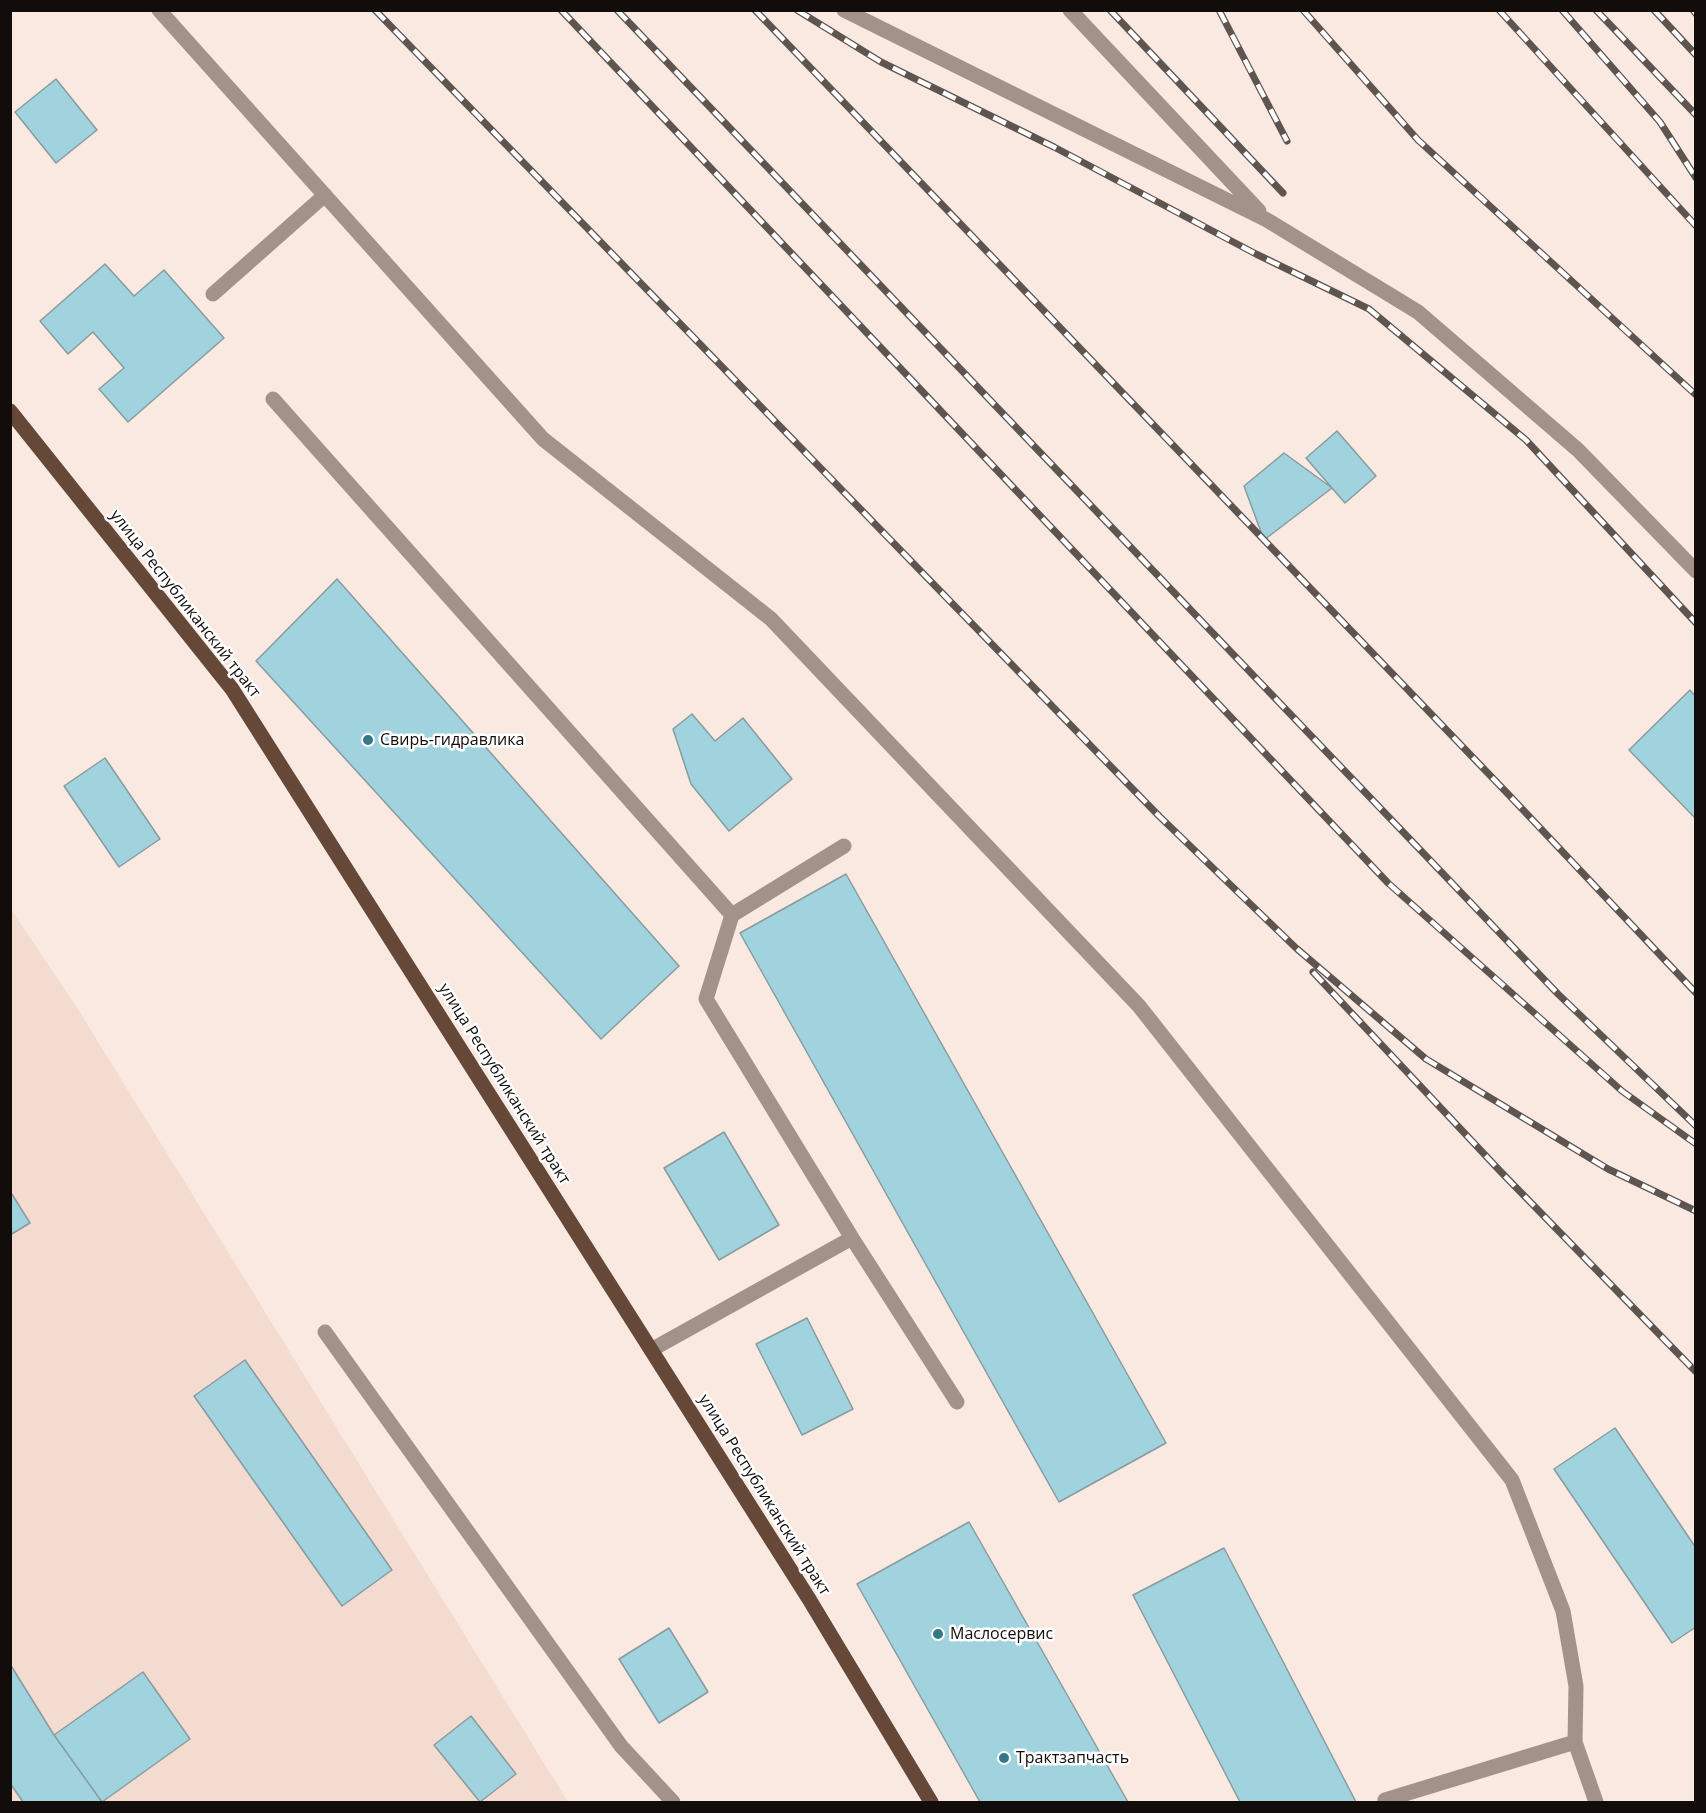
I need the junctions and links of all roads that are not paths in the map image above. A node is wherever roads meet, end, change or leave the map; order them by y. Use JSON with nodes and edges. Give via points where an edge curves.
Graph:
{"nodes":[{"id":1,"x":159,"y":10,"type":"edge"},
{"id":2,"x":843,"y":10,"type":"edge"},
{"id":3,"x":1070,"y":10,"type":"edge"},
{"id":4,"x":325,"y":195,"type":"junction"},
{"id":5,"x":1267,"y":220,"type":"junction"},
{"id":6,"x":213,"y":294,"type":"dead end"},
{"id":7,"x":273,"y":399,"type":"dead end"},
{"id":8,"x":10,"y":411,"type":"edge"},
{"id":9,"x":1695,"y":571,"type":"edge"},
{"id":10,"x":844,"y":846,"type":"dead end"},
{"id":11,"x":732,"y":915,"type":"junction"},
{"id":12,"x":852,"y":1238,"type":"junction"},
{"id":13,"x":325,"y":1332,"type":"dead end"},
{"id":14,"x":651,"y":1350,"type":"junction"},
{"id":15,"x":957,"y":1402,"type":"dead end"},
{"id":16,"x":1575,"y":1742,"type":"junction"},
{"id":17,"x":1384,"y":1800,"type":"dead end"},
{"id":18,"x":673,"y":1803,"type":"edge"},
{"id":19,"x":931,"y":1803,"type":"edge"},
{"id":20,"x":1596,"y":1803,"type":"edge"}],
"edges":[{"from":1,"to":4,"type":"street"},
{"from":2,"to":5,"type":"street"},
{"from":3,"to":5,"type":"street"},
{"from":4,"to":6,"type":"street"},
{"from":4,"to":16,"type":"street","via":[[543,439],[771,619],[1139,1006],[1512,1480],[1563,1611],[1576,1686]]},
{"from":5,"to":9,"type":"street","via":[[1418,312],[1578,450]]},
{"from":7,"to":11,"type":"street"},
{"from":8,"to":14,"type":"main road","name":"улица Республиканский тракт","via":[[231,689]]},
{"from":10,"to":11,"type":"street"},
{"from":11,"to":12,"type":"street","via":[[706,999]]},
{"from":12,"to":14,"type":"street"},
{"from":12,"to":15,"type":"street"},
{"from":13,"to":18,"type":"street","via":[[621,1746]]},
{"from":14,"to":19,"type":"main road","name":"улица Республиканский тракт","via":[[809,1599]]},
{"from":16,"to":17,"type":"street"},
{"from":16,"to":20,"type":"street"}]}
